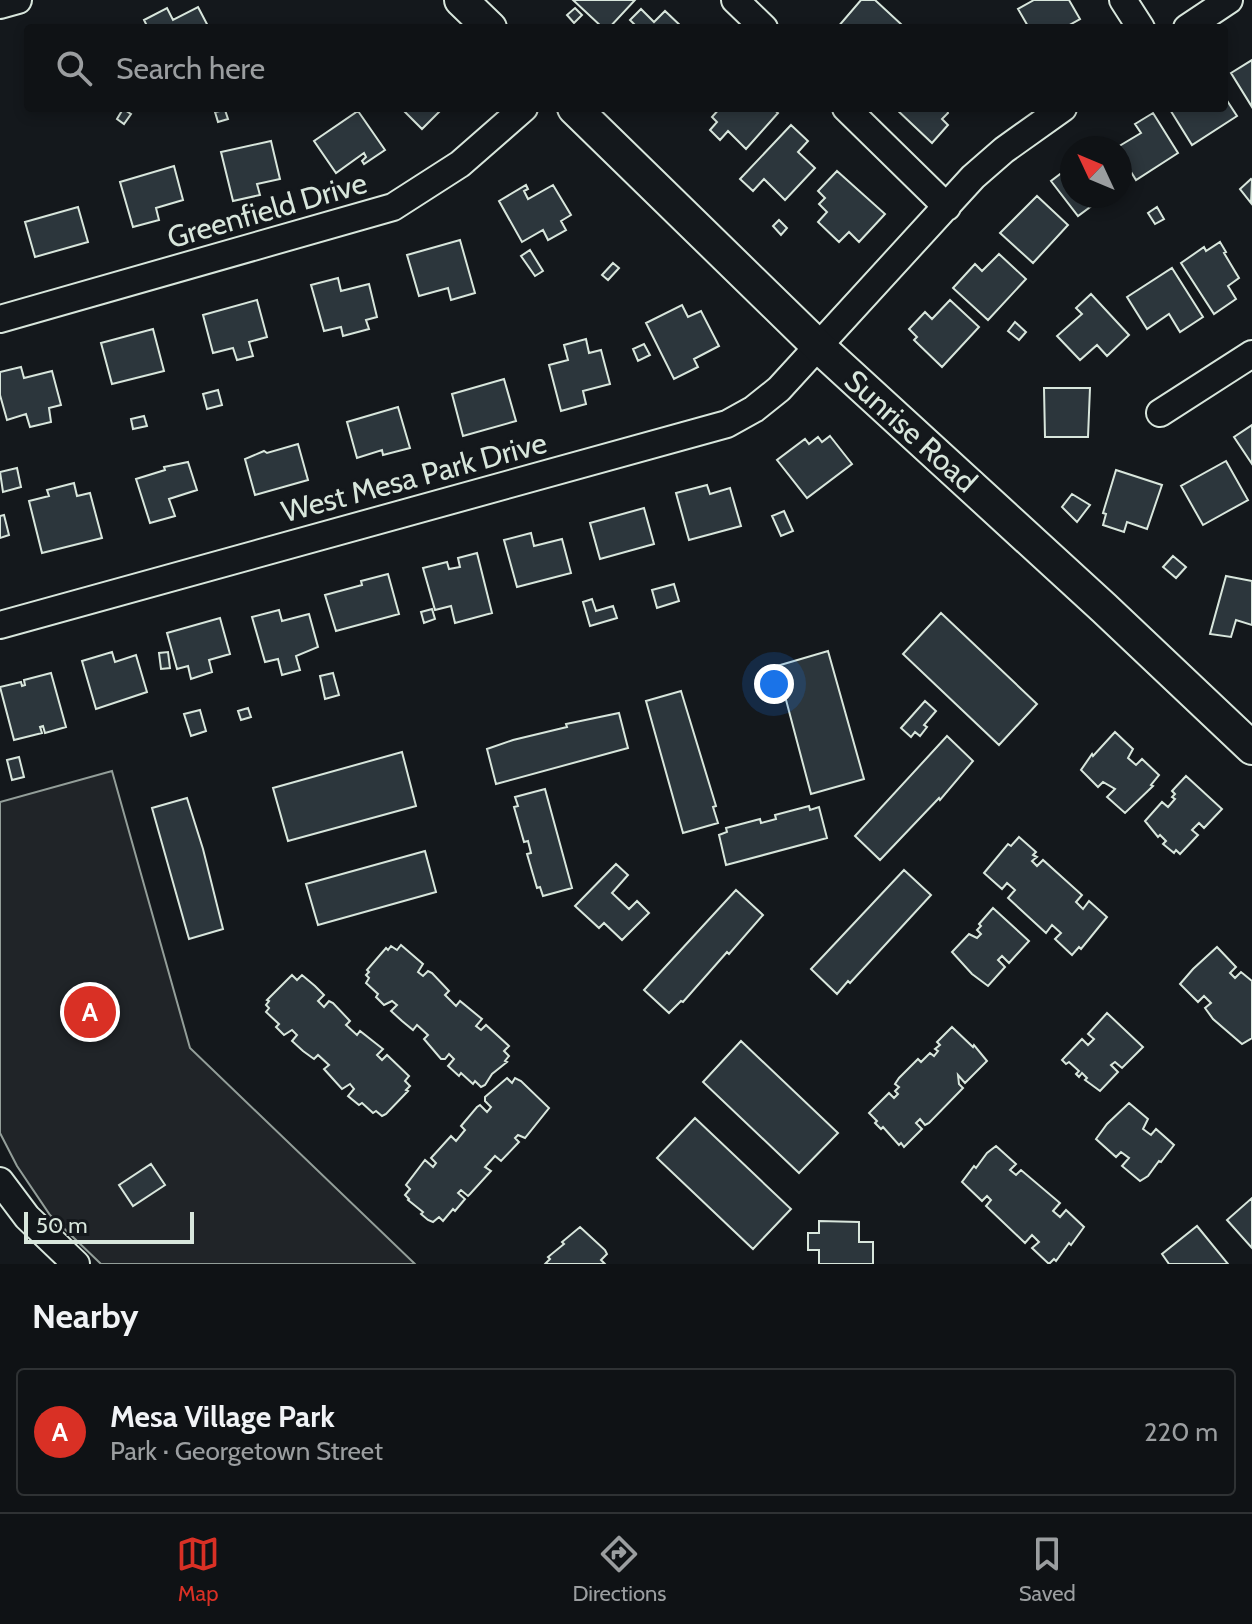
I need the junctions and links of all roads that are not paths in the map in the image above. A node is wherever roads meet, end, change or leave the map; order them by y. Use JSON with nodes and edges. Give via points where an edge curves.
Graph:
{"nodes":[{"id":1,"x":461,"y":0,"type":"edge"},
{"id":2,"x":735,"y":0,"type":"edge"},
{"id":3,"x":1123,"y":0,"type":"edge"},
{"id":4,"x":1229,"y":0,"type":"edge"},
{"id":5,"x":486,"y":24,"type":"edge"},
{"id":6,"x":760,"y":24,"type":"edge"},
{"id":7,"x":1138,"y":24,"type":"edge"},
{"id":8,"x":1193,"y":24,"type":"edge"},
{"id":9,"x":519,"y":112,"type":"edge"},
{"id":10,"x":578,"y":112,"type":"edge"},
{"id":11,"x":850,"y":112,"type":"edge"},
{"id":12,"x":1057,"y":112,"type":"edge"},
{"id":13,"x":947,"y":207,"type":"junction"},
{"id":14,"x":0,"y":319,"type":"edge"},
{"id":15,"x":818,"y":346,"type":"junction"},
{"id":16,"x":1252,"y":354,"type":"edge"},
{"id":17,"x":1160,"y":413,"type":"dead end"},
{"id":18,"x":0,"y":625,"type":"edge"},
{"id":19,"x":1252,"y":748,"type":"edge"},
{"id":20,"x":0,"y":1181,"type":"edge"},
{"id":21,"x":76,"y":1264,"type":"edge"}],
"edges":[{"from":1,"to":5,"type":"main road"},
{"from":2,"to":6,"type":"street"},
{"from":3,"to":7,"type":"street"},
{"from":4,"to":8,"type":"street"},
{"from":9,"to":14,"type":"street","name":"Greenfield Drive","via":[[460,164],[393,207]]},
{"from":10,"to":15,"type":"main road","name":"Sunrise Road"},
{"from":11,"to":13,"type":"street"},
{"from":12,"to":13,"type":"street","name":"West Mesa Park Drive","via":[[1004,150]]},
{"from":13,"to":15,"type":"street","name":"West Mesa Park Drive"},
{"from":15,"to":18,"type":"street","name":"West Mesa Park Drive","via":[[754,409],[712,430]]},
{"from":15,"to":19,"type":"main road","name":"Sunrise Road"},
{"from":16,"to":17,"type":"street"},
{"from":20,"to":21,"type":"street","via":[[27,1217]]}]}
